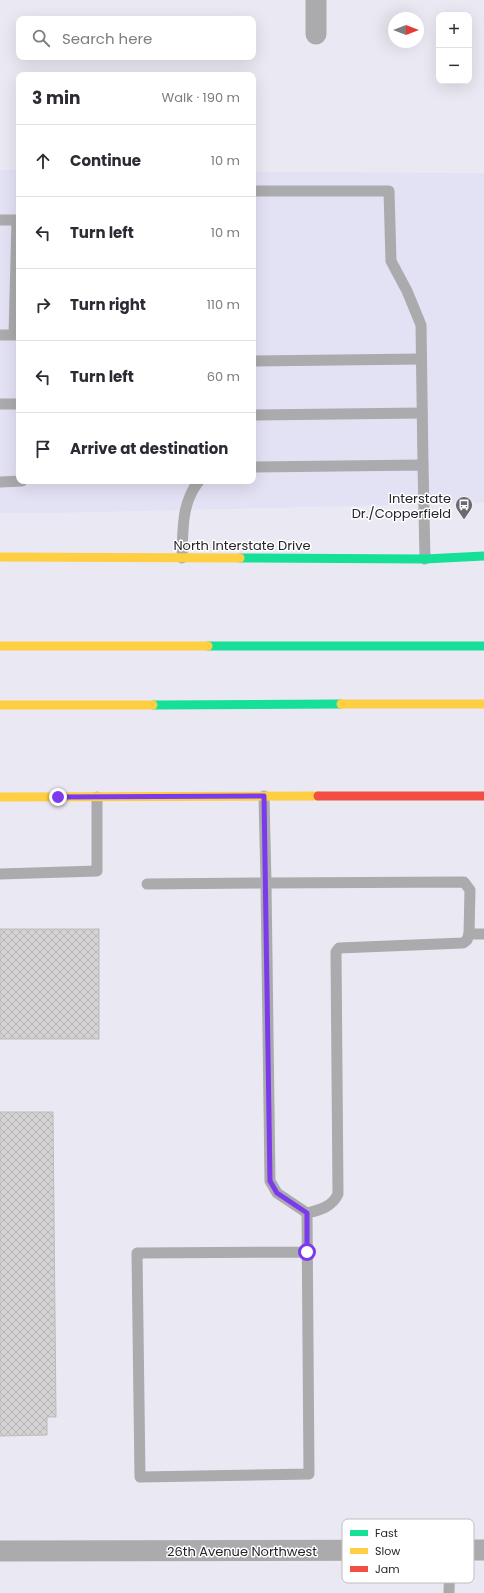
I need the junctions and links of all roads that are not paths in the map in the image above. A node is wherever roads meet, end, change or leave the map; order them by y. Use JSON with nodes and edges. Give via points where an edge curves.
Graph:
{"nodes":[{"id":1,"x":316,"y":0,"type":"edge"},
{"id":2,"x":316,"y":34,"type":"dead end"},
{"id":3,"x":256,"y":191,"type":"edge"},
{"id":4,"x":0,"y":220,"type":"edge"},
{"id":5,"x":16,"y":220,"type":"edge"},
{"id":6,"x":16,"y":258,"type":"edge"},
{"id":7,"x":0,"y":335,"type":"edge"},
{"id":8,"x":421,"y":359,"type":"junction"},
{"id":9,"x":256,"y":361,"type":"edge"},
{"id":10,"x":0,"y":404,"type":"edge"},
{"id":11,"x":16,"y":404,"type":"edge"},
{"id":12,"x":422,"y":413,"type":"junction"},
{"id":13,"x":256,"y":415,"type":"edge"},
{"id":14,"x":422,"y":465,"type":"junction"},
{"id":15,"x":256,"y":467,"type":"edge"},
{"id":16,"x":16,"y":481,"type":"edge"},
{"id":17,"x":0,"y":482,"type":"edge"},
{"id":18,"x":197,"y":484,"type":"edge"},
{"id":19,"x":484,"y":556,"type":"edge"},
{"id":20,"x":0,"y":558,"type":"edge"},
{"id":21,"x":182,"y":558,"type":"junction"},
{"id":22,"x":425,"y":559,"type":"junction"},
{"id":23,"x":0,"y":646,"type":"edge"},
{"id":24,"x":484,"y":646,"type":"edge"},
{"id":25,"x":484,"y":704,"type":"edge"},
{"id":26,"x":0,"y":705,"type":"edge"},
{"id":27,"x":264,"y":796,"type":"junction"},
{"id":28,"x":484,"y":796,"type":"edge"},
{"id":29,"x":0,"y":797,"type":"edge"},
{"id":30,"x":96,"y":797,"type":"junction"},
{"id":31,"x":0,"y":874,"type":"edge"},
{"id":32,"x":266,"y":883,"type":"junction"},
{"id":33,"x":146,"y":884,"type":"dead end"},
{"id":34,"x":469,"y":934,"type":"junction"},
{"id":35,"x":484,"y":934,"type":"edge"},
{"id":36,"x":307,"y":1213,"type":"junction"},
{"id":37,"x":307,"y":1252,"type":"junction"},
{"id":38,"x":342,"y":1550,"type":"edge"},
{"id":39,"x":0,"y":1551,"type":"edge"},
{"id":40,"x":449,"y":1583,"type":"edge"},
{"id":41,"x":449,"y":1593,"type":"edge"}],
"edges":[{"from":1,"to":2,"type":"street"},
{"from":3,"to":8,"type":"lane","via":[[389,191],[391,261],[407,291],[420,325]]},
{"from":4,"to":5,"type":"lane"},
{"from":6,"to":7,"type":"lane","via":[[14,335]]},
{"from":8,"to":9,"type":"lane"},
{"from":8,"to":12,"type":"lane"},
{"from":10,"to":11,"type":"lane"},
{"from":12,"to":13,"type":"lane"},
{"from":12,"to":14,"type":"lane"},
{"from":14,"to":15,"type":"lane"},
{"from":14,"to":22,"type":"lane"},
{"from":16,"to":17,"type":"lane"},
{"from":18,"to":21,"type":"lane","via":[[186,505]]},
{"from":19,"to":22,"type":"main road","name":"North Interstate Drive"},
{"from":20,"to":21,"type":"main road","name":"North Interstate Drive"},
{"from":21,"to":22,"type":"main road","name":"North Interstate Drive"},
{"from":23,"to":24,"type":"main road"},
{"from":25,"to":26,"type":"main road"},
{"from":27,"to":28,"type":"main road"},
{"from":27,"to":30,"type":"main road"},
{"from":27,"to":32,"type":"lane"},
{"from":29,"to":30,"type":"main road"},
{"from":30,"to":31,"type":"lane","via":[[96,871]]},
{"from":32,"to":33,"type":"lane"},
{"from":32,"to":34,"type":"lane","via":[[464,882],[470,890]]},
{"from":32,"to":36,"type":"lane","via":[[270,1181],[277,1193]]},
{"from":34,"to":35,"type":"lane"},
{"from":34,"to":36,"type":"lane","via":[[463,943],[339,948],[336,952],[338,1194],[334,1202],[328,1206]]},
{"from":36,"to":37,"type":"lane"},
{"from":37,"to":37,"type":"lane","via":[[309,1474],[140,1477],[137,1253]]},
{"from":38,"to":39,"type":"street","name":"26th Avenue Northwest"},
{"from":40,"to":41,"type":"lane"}]}
